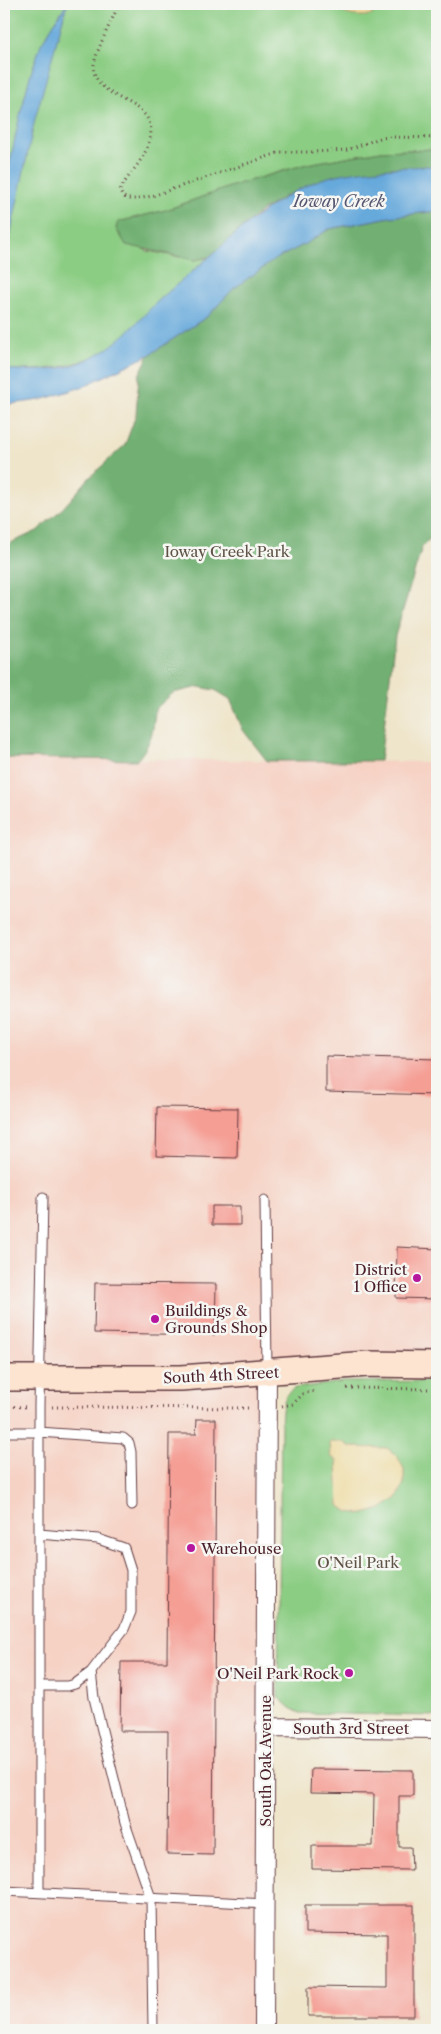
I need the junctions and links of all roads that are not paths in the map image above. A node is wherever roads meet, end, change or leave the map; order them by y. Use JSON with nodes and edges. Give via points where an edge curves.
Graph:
{"nodes":[{"id":1,"x":43,"y":1197,"type":"dead end"},
{"id":2,"x":265,"y":1200,"type":"dead end"},
{"id":3,"x":437,"y":1365,"type":"edge"},
{"id":4,"x":267,"y":1373,"type":"junction"},
{"id":5,"x":4,"y":1378,"type":"edge"},
{"id":6,"x":40,"y":1378,"type":"junction"},
{"id":7,"x":4,"y":1432,"type":"edge"},
{"id":8,"x":39,"y":1432,"type":"junction"},
{"id":9,"x":132,"y":1505,"type":"dead end"},
{"id":10,"x":39,"y":1534,"type":"junction"},
{"id":11,"x":91,"y":1672,"type":"junction"},
{"id":12,"x":39,"y":1686,"type":"junction"},
{"id":13,"x":265,"y":1727,"type":"junction"},
{"id":14,"x":437,"y":1729,"type":"edge"},
{"id":15,"x":4,"y":1891,"type":"edge"},
{"id":16,"x":39,"y":1892,"type":"junction"},
{"id":17,"x":151,"y":1898,"type":"junction"},
{"id":18,"x":264,"y":1904,"type":"junction"},
{"id":19,"x":153,"y":2030,"type":"edge"},
{"id":20,"x":264,"y":2030,"type":"edge"}],
"edges":[{"from":1,"to":6,"type":"lane"},
{"from":2,"to":4,"type":"lane"},
{"from":3,"to":4,"type":"main road","name":"South 4th Street","via":[[368,1364]]},
{"from":4,"to":6,"type":"main road","name":"South 4th Street","via":[[181,1378]]},
{"from":4,"to":13,"type":"street","name":"South Oak Avenue"},
{"from":5,"to":6,"type":"main road","name":"South 4th Street"},
{"from":6,"to":8,"type":"lane"},
{"from":7,"to":8,"type":"lane"},
{"from":8,"to":9,"type":"lane","via":[[123,1438],[132,1452]]},
{"from":8,"to":10,"type":"lane"},
{"from":10,"to":11,"type":"lane","via":[[98,1539],[124,1548],[131,1570],[131,1612],[124,1629]]},
{"from":10,"to":12,"type":"lane"},
{"from":11,"to":12,"type":"lane","via":[[68,1686]]},
{"from":11,"to":17,"type":"lane","via":[[94,1698],[125,1823]]},
{"from":12,"to":16,"type":"lane"},
{"from":13,"to":14,"type":"street","name":"South 3rd Street"},
{"from":13,"to":18,"type":"street","name":"South Oak Avenue"},
{"from":15,"to":16,"type":"lane"},
{"from":16,"to":17,"type":"lane"},
{"from":17,"to":18,"type":"lane"},
{"from":17,"to":19,"type":"lane"},
{"from":18,"to":20,"type":"street","name":"South Oak Avenue"}]}
